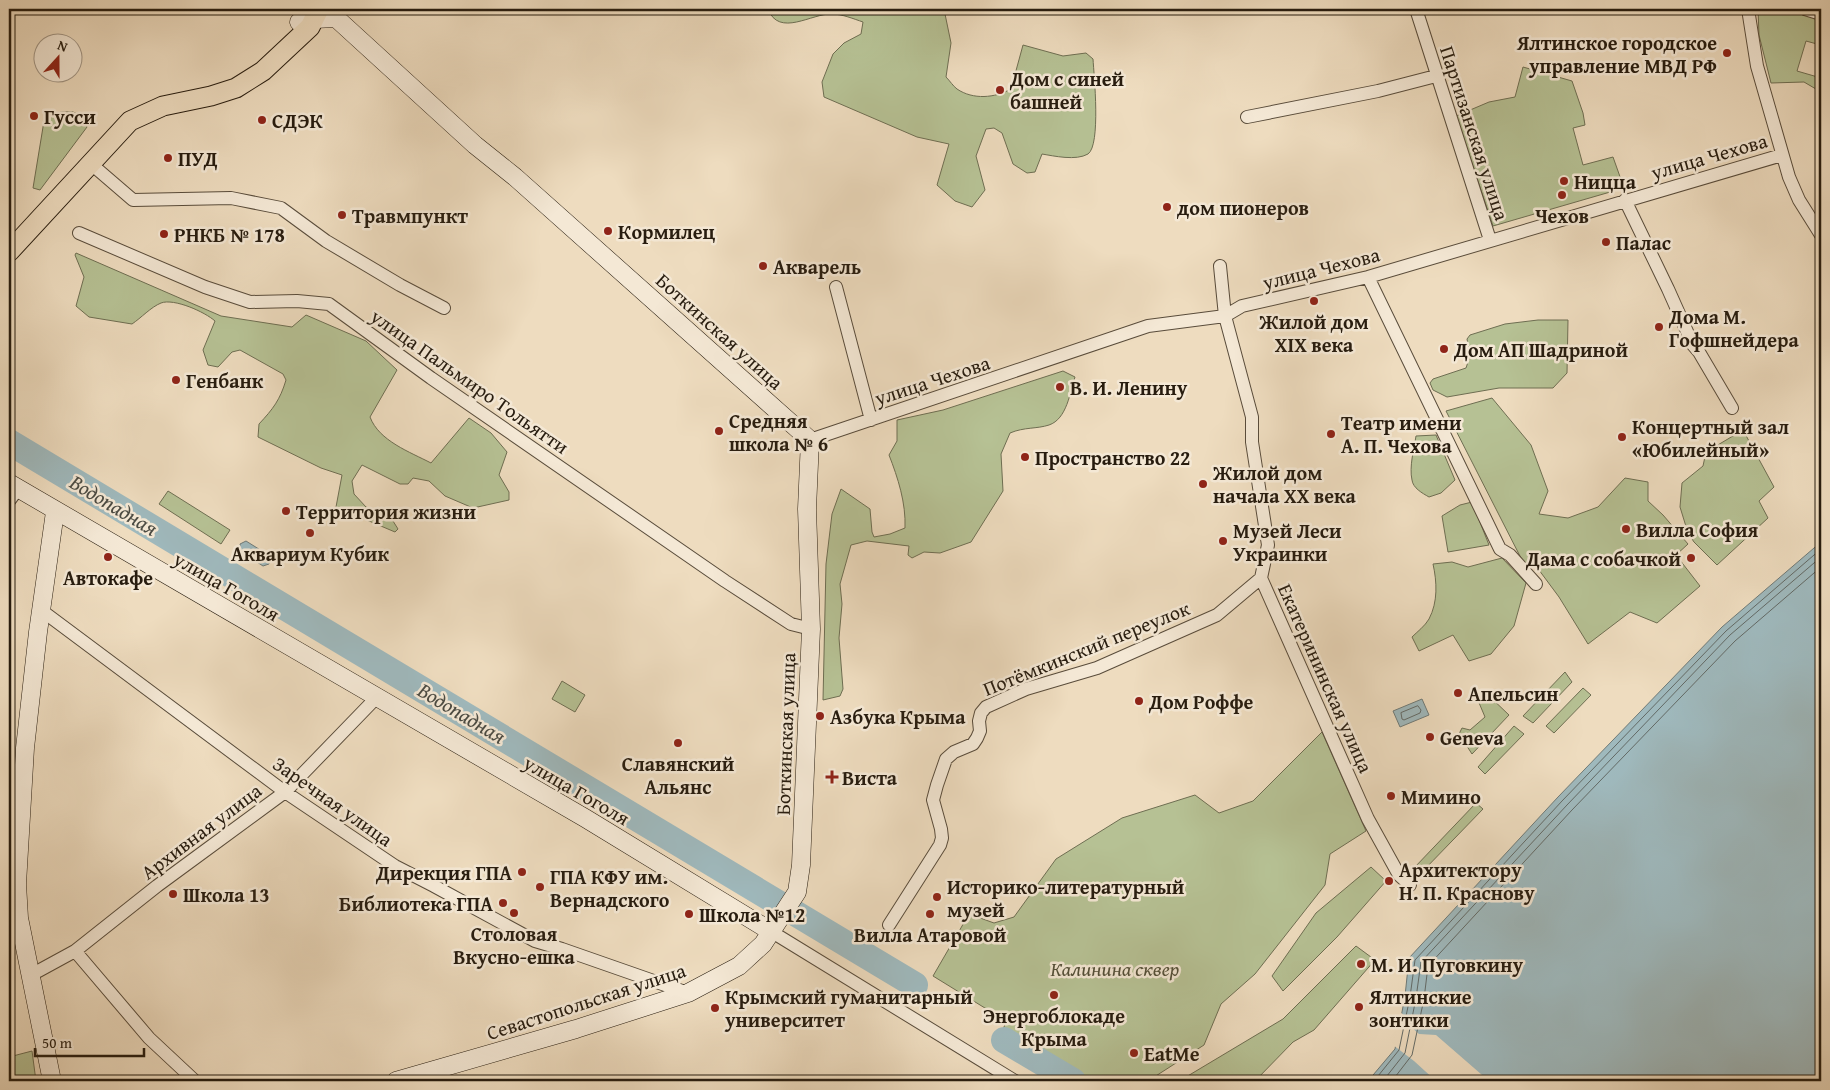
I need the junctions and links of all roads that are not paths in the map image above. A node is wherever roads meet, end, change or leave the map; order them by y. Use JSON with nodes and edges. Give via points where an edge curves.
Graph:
{"nodes":[{"id":1,"x":1416,"y":9,"type":"edge"},
{"id":2,"x":1748,"y":9,"type":"edge"},
{"id":3,"x":1805,"y":9,"type":"edge"},
{"id":4,"x":336,"y":14,"type":"edge"},
{"id":5,"x":1821,"y":14,"type":"edge"},
{"id":6,"x":310,"y":15,"type":"edge"},
{"id":7,"x":1436,"y":76,"type":"junction"},
{"id":8,"x":1247,"y":117,"type":"dead end"},
{"id":9,"x":1782,"y":155,"type":"junction"},
{"id":10,"x":90,"y":162,"type":"junction"},
{"id":11,"x":1625,"y":200,"type":"junction"},
{"id":12,"x":79,"y":233,"type":"dead end"},
{"id":13,"x":1821,"y":235,"type":"edge"},
{"id":14,"x":9,"y":239,"type":"edge"},
{"id":15,"x":1490,"y":240,"type":"junction"},
{"id":16,"x":9,"y":252,"type":"edge"},
{"id":17,"x":1220,"y":266,"type":"dead end"},
{"id":18,"x":1368,"y":277,"type":"junction"},
{"id":19,"x":836,"y":287,"type":"dead end"},
{"id":20,"x":444,"y":308,"type":"dead end"},
{"id":21,"x":1225,"y":316,"type":"junction"},
{"id":22,"x":1732,"y":408,"type":"dead end"},
{"id":23,"x":871,"y":420,"type":"junction"},
{"id":24,"x":810,"y":440,"type":"junction"},
{"id":25,"x":12,"y":491,"type":"edge"},
{"id":26,"x":56,"y":512,"type":"junction"},
{"id":27,"x":1262,"y":578,"type":"junction"},
{"id":28,"x":1536,"y":584,"type":"dead end"},
{"id":29,"x":41,"y":610,"type":"junction"},
{"id":30,"x":811,"y":629,"type":"junction"},
{"id":31,"x":376,"y":698,"type":"junction"},
{"id":32,"x":285,"y":792,"type":"junction"},
{"id":33,"x":1410,"y":885,"type":"dead end"},
{"id":34,"x":797,"y":892,"type":"joint"},
{"id":35,"x":14,"y":915,"type":"edge"},
{"id":36,"x":889,"y":925,"type":"dead end"},
{"id":37,"x":774,"y":928,"type":"junction"},
{"id":38,"x":75,"y":951,"type":"junction"},
{"id":39,"x":31,"y":975,"type":"junction"},
{"id":40,"x":688,"y":993,"type":"junction"},
{"id":41,"x":52,"y":1081,"type":"edge"},
{"id":42,"x":195,"y":1081,"type":"edge"},
{"id":43,"x":396,"y":1081,"type":"edge"},
{"id":44,"x":1014,"y":1081,"type":"edge"}],
"edges":[{"from":1,"to":7,"type":"street","name":"Партизанская улица"},
{"from":2,"to":9,"type":"street","via":[[1757,66]]},
{"from":3,"to":5,"type":"street"},
{"from":4,"to":6,"type":"main road","name":"Боткинская улица"},
{"from":4,"to":24,"type":"main road","name":"Боткинская улица","via":[[475,145],[515,176]]},
{"from":6,"to":10,"type":"main road","via":[[310,27],[263,71],[236,88],[163,106],[130,121]]},
{"from":6,"to":14,"type":"main road","via":[[255,69],[209,88],[159,99],[126,113]]},
{"from":7,"to":8,"type":"street"},
{"from":7,"to":15,"type":"street","name":"Партизанская улица"},
{"from":9,"to":11,"type":"street","name":"улица Чехова"},
{"from":9,"to":13,"type":"street","via":[[1798,200]]},
{"from":10,"to":16,"type":"main road"},
{"from":10,"to":20,"type":"street","via":[[133,200],[231,198],[280,208],[326,241]]},
{"from":11,"to":15,"type":"street","name":"улица Чехова"},
{"from":11,"to":22,"type":"street","via":[[1693,345]]},
{"from":12,"to":30,"type":"street","name":"улица Пальмиро Тольятти","via":[[250,302],[329,304],[726,581],[791,624]]},
{"from":15,"to":18,"type":"street","name":"улица Чехова"},
{"from":17,"to":21,"type":"street","name":"Екатерининская улица"},
{"from":18,"to":21,"type":"street","name":"улица Чехова","via":[[1242,306]]},
{"from":18,"to":28,"type":"street","via":[[1500,549],[1510,555]]},
{"from":19,"to":23,"type":"street","name":"улица Чехова"},
{"from":21,"to":23,"type":"street","name":"улица Чехова","via":[[1148,326]]},
{"from":21,"to":27,"type":"street","name":"Екатерининская улица","via":[[1252,417],[1252,442],[1268,545]]},
{"from":23,"to":24,"type":"street","name":"улица Чехова"},
{"from":24,"to":30,"type":"main road","name":"Боткинская улица","via":[[807,509]]},
{"from":25,"to":26,"type":"main road","name":"улица Гоголя"},
{"from":26,"to":29,"type":"main road"},
{"from":26,"to":31,"type":"main road","name":"улица Гоголя"},
{"from":27,"to":33,"type":"street","name":"Екатерининская улица","via":[[1368,819],[1399,875]]},
{"from":27,"to":36,"type":"street","name":"Потёмкинский переулок","via":[[1217,615],[1097,668],[1026,690],[986,707],[981,713],[980,731],[973,744],[946,759],[934,800],[941,829],[940,845]]},
{"from":29,"to":32,"type":"street","name":"Заречная улица"},
{"from":29,"to":35,"type":"main road","via":[[25,748]]},
{"from":30,"to":34,"type":"main road","name":"Боткинская улица","via":[[802,847]]},
{"from":31,"to":32,"type":"street","name":"Архивная улица"},
{"from":31,"to":37,"type":"main road","name":"улица Гоголя"},
{"from":32,"to":38,"type":"street","name":"Архивная улица"},
{"from":32,"to":40,"type":"street","name":"Заречная улица","via":[[395,866],[536,941]]},
{"from":34,"to":37,"type":"main road","name":"Севастопольская улица"},
{"from":35,"to":39,"type":"main road"},
{"from":37,"to":40,"type":"main road","name":"Севастопольская улица","via":[[763,944],[739,966]]},
{"from":37,"to":44,"type":"street","name":"улица Гоголя"},
{"from":38,"to":39,"type":"street","name":"Архивная улица"},
{"from":38,"to":42,"type":"street","via":[[148,1038]]},
{"from":39,"to":41,"type":"main road"},
{"from":40,"to":43,"type":"main road","name":"Севастопольская улица"}]}
